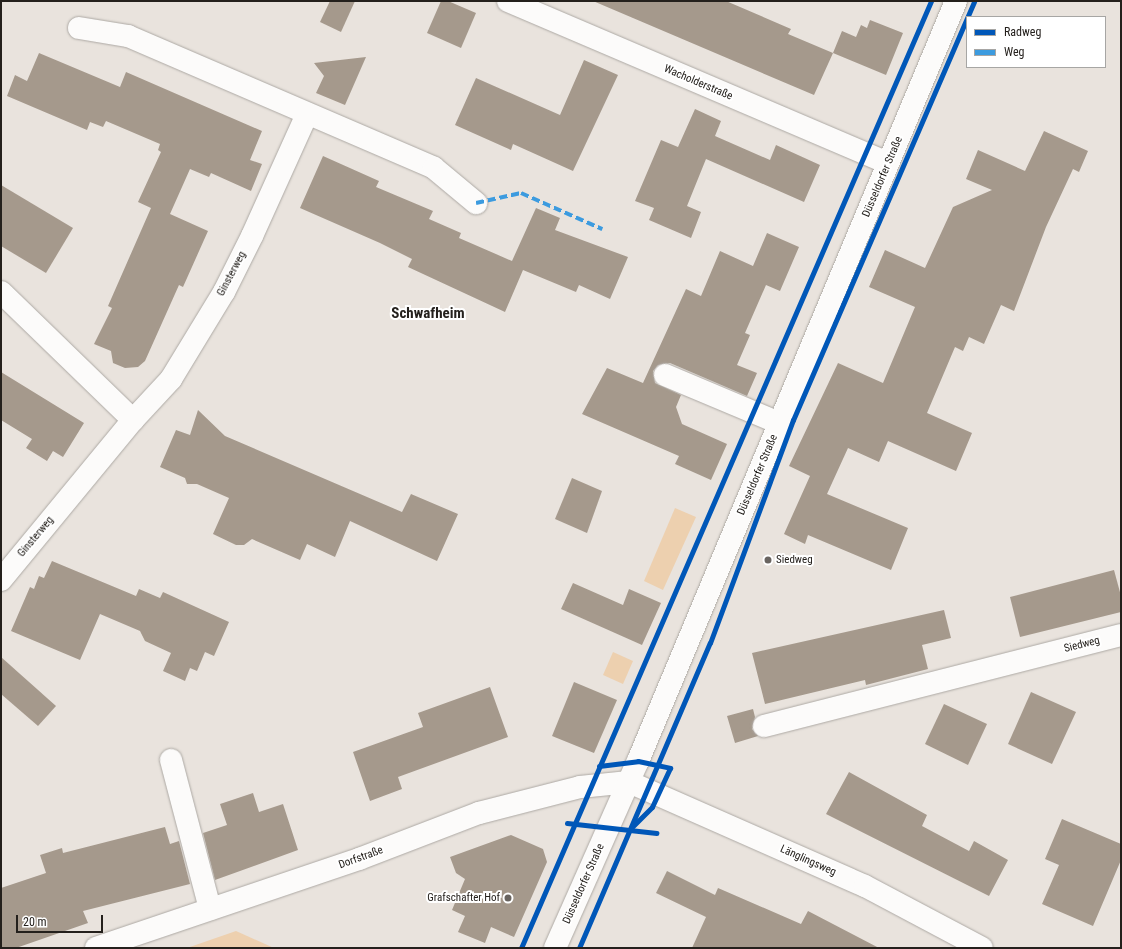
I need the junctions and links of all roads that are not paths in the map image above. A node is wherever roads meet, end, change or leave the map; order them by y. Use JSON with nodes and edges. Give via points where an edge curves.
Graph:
{"nodes":[{"id":1,"x":508,"y":1,"type":"edge"},
{"id":2,"x":956,"y":1,"type":"edge"},
{"id":3,"x":79,"y":28,"type":"dead end"},
{"id":4,"x":307,"y":114,"type":"junction"},
{"id":5,"x":888,"y":163,"type":"junction"},
{"id":6,"x":476,"y":203,"type":"dead end"},
{"id":7,"x":1,"y":292,"type":"edge"},
{"id":8,"x":665,"y":375,"type":"dead end"},
{"id":9,"x":133,"y":420,"type":"junction"},
{"id":10,"x":780,"y":423,"type":"junction"},
{"id":11,"x":1,"y":580,"type":"edge"},
{"id":12,"x":1121,"y":636,"type":"edge"},
{"id":13,"x":764,"y":726,"type":"dead end"},
{"id":14,"x":171,"y":760,"type":"dead end"},
{"id":15,"x":629,"y":782,"type":"junction"},
{"id":16,"x":210,"y":910,"type":"junction"},
{"id":17,"x":96,"y":948,"type":"edge"},
{"id":18,"x":555,"y":948,"type":"edge"},
{"id":19,"x":982,"y":948,"type":"edge"}],
"edges":[{"from":1,"to":5,"type":"street","name":"Wacholderstraße"},
{"from":2,"to":5,"type":"street","name":"Düsseldorfer Straße"},
{"from":3,"to":4,"type":"street","via":[[128,36]]},
{"from":4,"to":6,"type":"street","via":[[434,168]]},
{"from":4,"to":9,"type":"street","name":"Ginsterweg","via":[[224,292],[171,379]]},
{"from":5,"to":10,"type":"street","name":"Düsseldorfer Straße"},
{"from":7,"to":9,"type":"street"},
{"from":8,"to":10,"type":"street"},
{"from":9,"to":11,"type":"street","name":"Ginsterweg"},
{"from":10,"to":15,"type":"street","name":"Düsseldorfer Straße"},
{"from":12,"to":13,"type":"street","name":"Siedweg"},
{"from":14,"to":16,"type":"street"},
{"from":15,"to":16,"type":"street","name":"Dorfstraße","via":[[580,787],[479,813],[359,860]]},
{"from":15,"to":18,"type":"street","name":"Düsseldorfer Straße"},
{"from":15,"to":19,"type":"street","name":"Länglingsweg","via":[[865,886]]},
{"from":16,"to":17,"type":"street","name":"Dorfstraße"}]}
